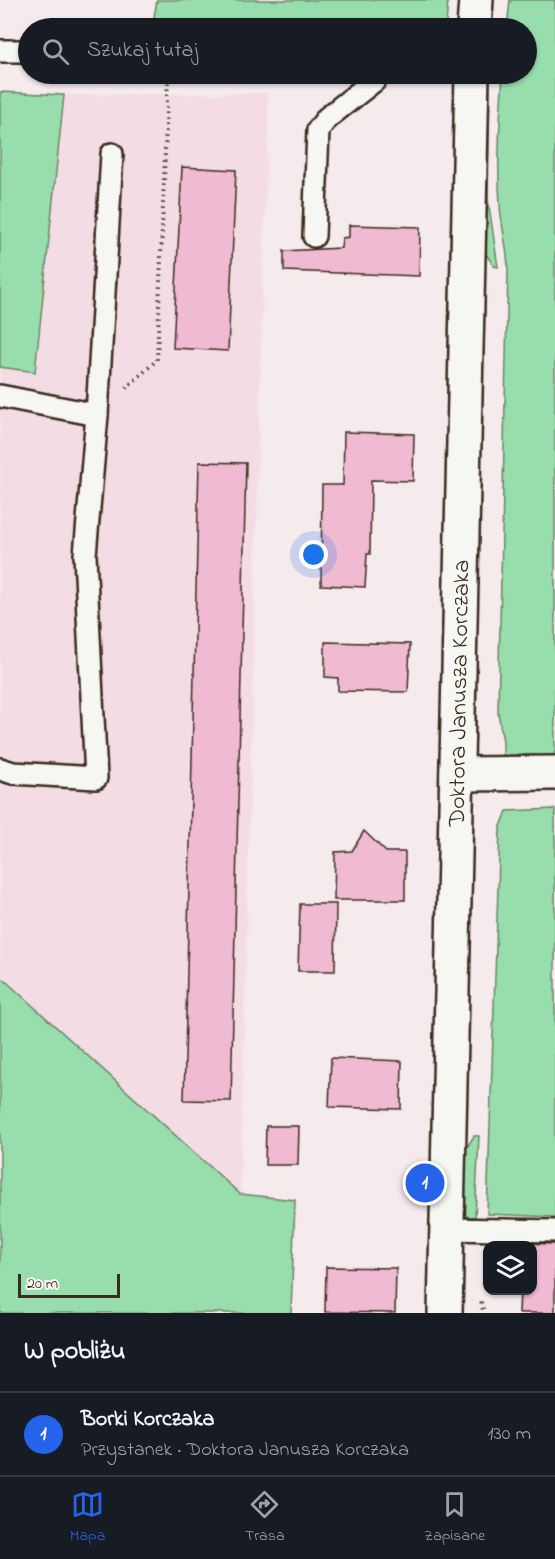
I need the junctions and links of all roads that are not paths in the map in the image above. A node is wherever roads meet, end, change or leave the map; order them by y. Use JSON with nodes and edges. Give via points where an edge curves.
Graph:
{"nodes":[{"id":1,"x":476,"y":0,"type":"edge"},
{"id":2,"x":475,"y":18,"type":"edge"},
{"id":3,"x":0,"y":51,"type":"edge"},
{"id":4,"x":18,"y":51,"type":"edge"},
{"id":5,"x":370,"y":84,"type":"edge"},
{"id":6,"x":472,"y":84,"type":"edge"},
{"id":7,"x":112,"y":154,"type":"dead end"},
{"id":8,"x":314,"y":236,"type":"dead end"},
{"id":9,"x":0,"y":396,"type":"edge"},
{"id":10,"x":97,"y":414,"type":"junction"},
{"id":11,"x":0,"y":769,"type":"edge"},
{"id":12,"x":555,"y":773,"type":"edge"},
{"id":13,"x":456,"y":774,"type":"junction"},
{"id":14,"x":446,"y":1229,"type":"junction"},
{"id":15,"x":555,"y":1231,"type":"edge"},
{"id":16,"x":445,"y":1313,"type":"edge"}],
"edges":[{"from":1,"to":2,"type":"street"},
{"from":3,"to":4,"type":"lane"},
{"from":5,"to":8,"type":"lane","via":[[327,118],[318,130]]},
{"from":6,"to":13,"type":"street","name":"Doktora Janusza Korczaka"},
{"from":7,"to":10,"type":"lane"},
{"from":9,"to":10,"type":"lane"},
{"from":10,"to":11,"type":"lane","via":[[85,555],[96,778]]},
{"from":12,"to":13,"type":"street"},
{"from":13,"to":14,"type":"street","name":"Doktora Janusza Korczaka"},
{"from":14,"to":15,"type":"lane"},
{"from":14,"to":16,"type":"street","name":"Doktora Janusza Korczaka"}]}
